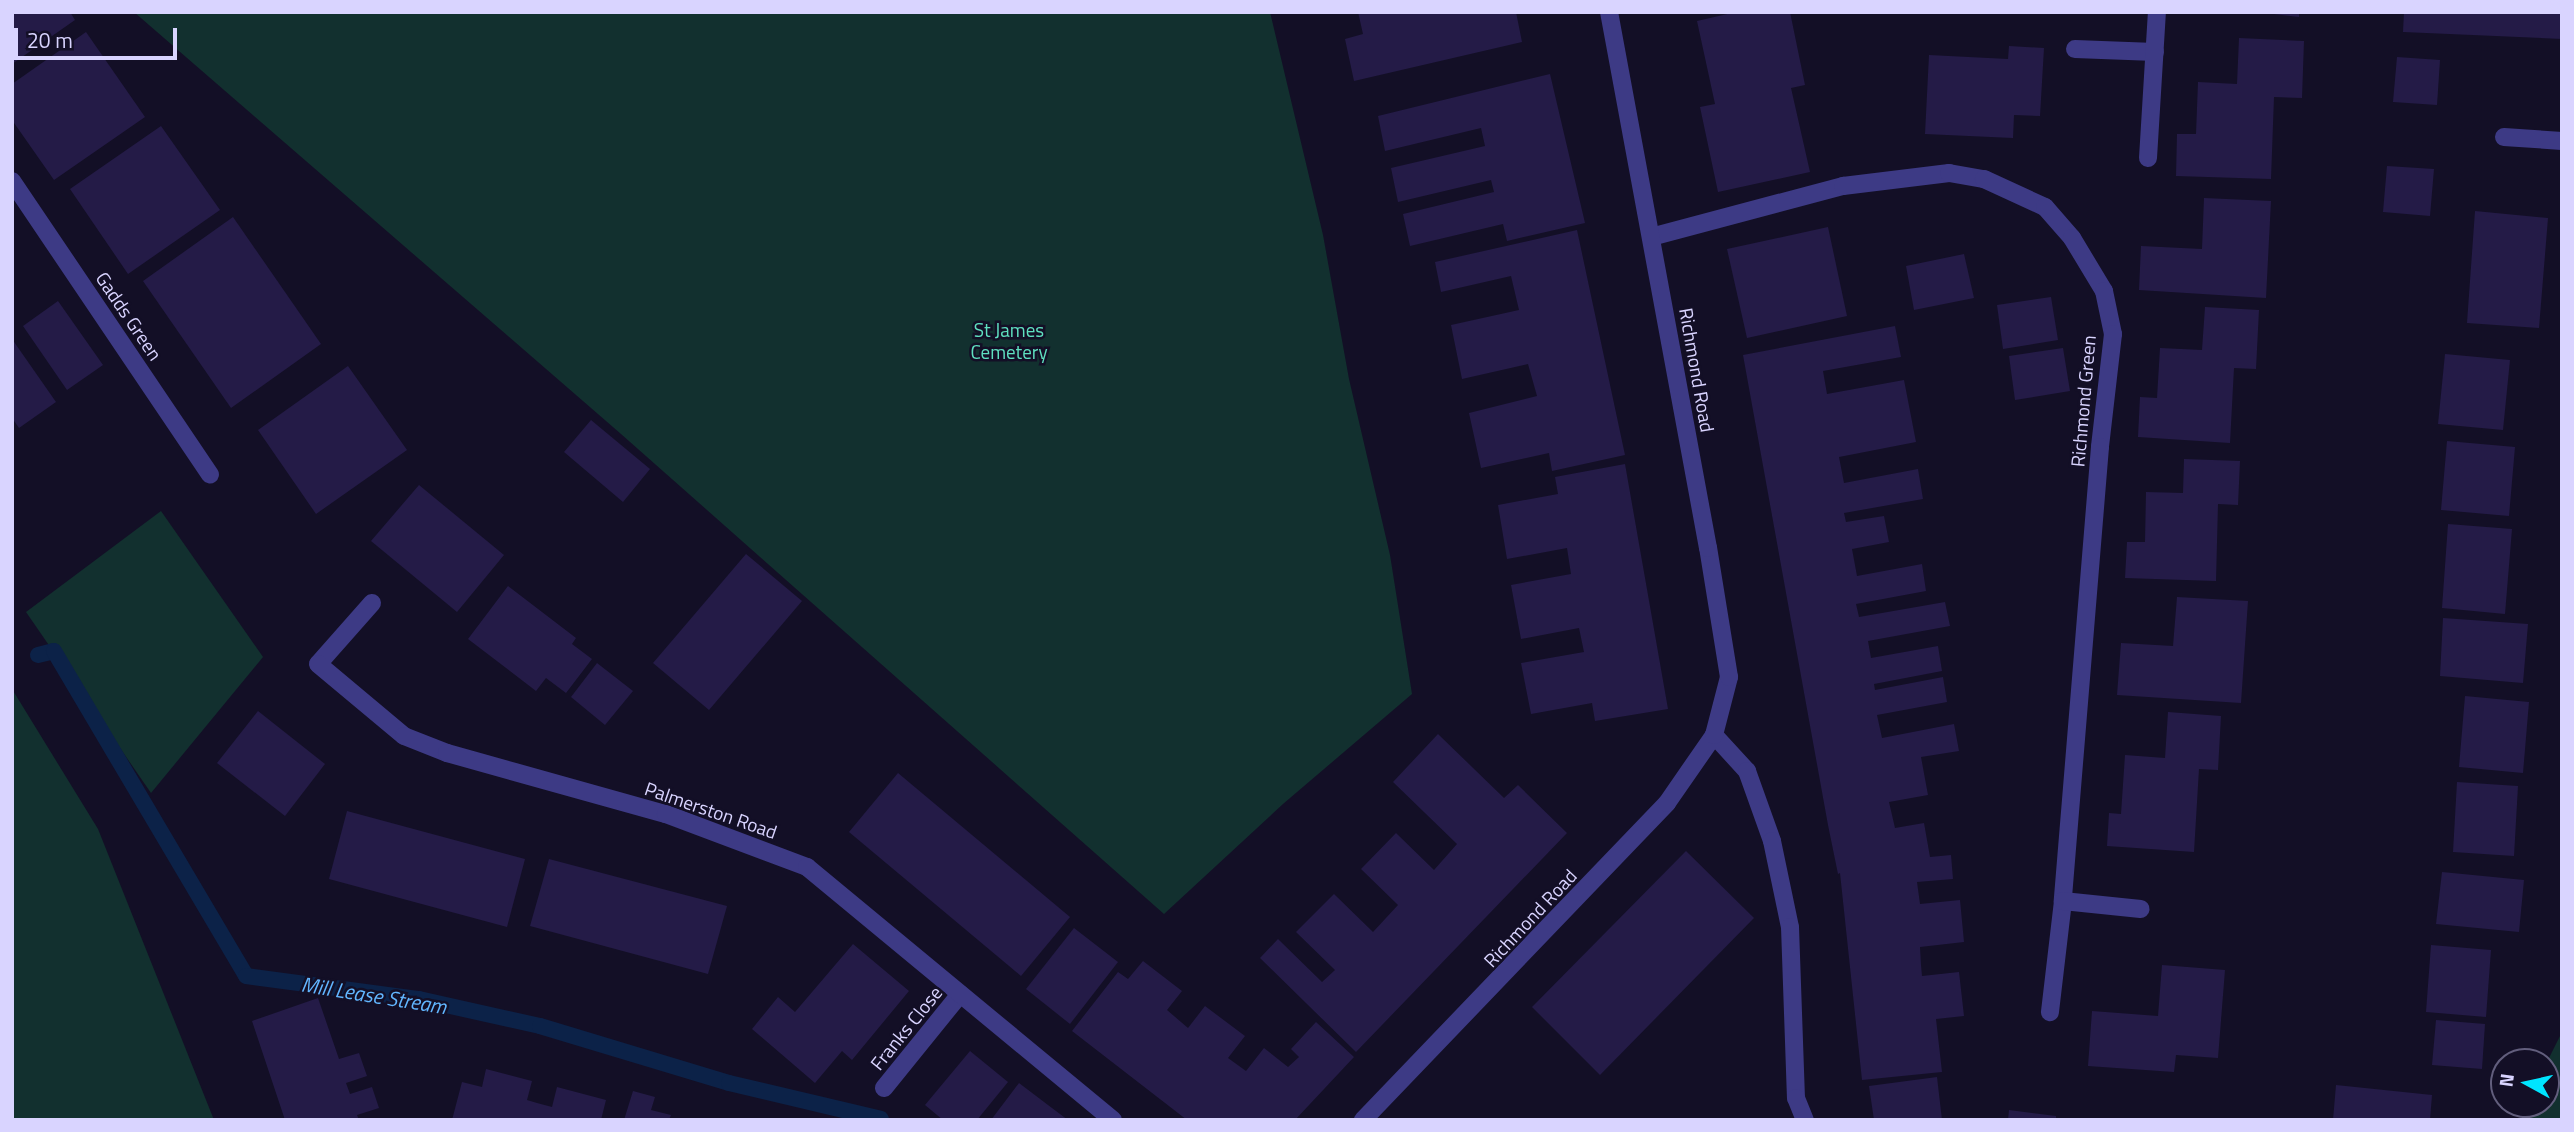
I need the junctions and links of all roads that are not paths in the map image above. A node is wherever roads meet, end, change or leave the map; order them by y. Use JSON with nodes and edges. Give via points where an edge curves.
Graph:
{"nodes":[{"id":1,"x":1609,"y":12,"type":"edge"},
{"id":2,"x":2157,"y":12,"type":"edge"},
{"id":3,"x":2075,"y":49,"type":"dead end"},
{"id":4,"x":2155,"y":52,"type":"junction"},
{"id":5,"x":2504,"y":137,"type":"dead end"},
{"id":6,"x":2562,"y":142,"type":"edge"},
{"id":7,"x":2148,"y":158,"type":"dead end"},
{"id":8,"x":12,"y":181,"type":"edge"},
{"id":9,"x":1651,"y":237,"type":"junction"},
{"id":10,"x":210,"y":474,"type":"dead end"},
{"id":11,"x":372,"y":603,"type":"dead end"},
{"id":12,"x":1714,"y":735,"type":"junction"},
{"id":13,"x":2063,"y":901,"type":"junction"},
{"id":14,"x":2141,"y":909,"type":"dead end"},
{"id":15,"x":960,"y":994,"type":"junction"},
{"id":16,"x":2049,"y":1012,"type":"dead end"},
{"id":17,"x":884,"y":1088,"type":"dead end"},
{"id":18,"x":1114,"y":1120,"type":"edge"},
{"id":19,"x":1363,"y":1120,"type":"edge"},
{"id":20,"x":1805,"y":1120,"type":"edge"}],
"edges":[{"from":1,"to":9,"type":"street","name":"Richmond Road"},
{"from":2,"to":4,"type":"street"},
{"from":3,"to":4,"type":"street"},
{"from":4,"to":7,"type":"street"},
{"from":5,"to":6,"type":"street"},
{"from":8,"to":10,"type":"street","name":"Gadds Green"},
{"from":9,"to":12,"type":"street","name":"Richmond Road","via":[[1729,677]]},
{"from":9,"to":13,"type":"street","name":"Richmond Green","via":[[1843,186],[1949,173],[1984,179],[2045,207],[2089,264],[2104,291],[2113,334],[2099,447]]},
{"from":11,"to":15,"type":"street","name":"Palmerston Road","via":[[318,664],[404,736],[447,753],[666,814],[807,867]]},
{"from":12,"to":19,"type":"street","name":"Richmond Road","via":[[1667,803]]},
{"from":12,"to":20,"type":"street","via":[[1746,771],[1772,841],[1790,927],[1796,1098]]},
{"from":13,"to":14,"type":"street"},
{"from":13,"to":16,"type":"street","name":"Richmond Green"},
{"from":15,"to":17,"type":"street","name":"Franks Close"},
{"from":15,"to":18,"type":"street","name":"Palmerston Road"}]}
